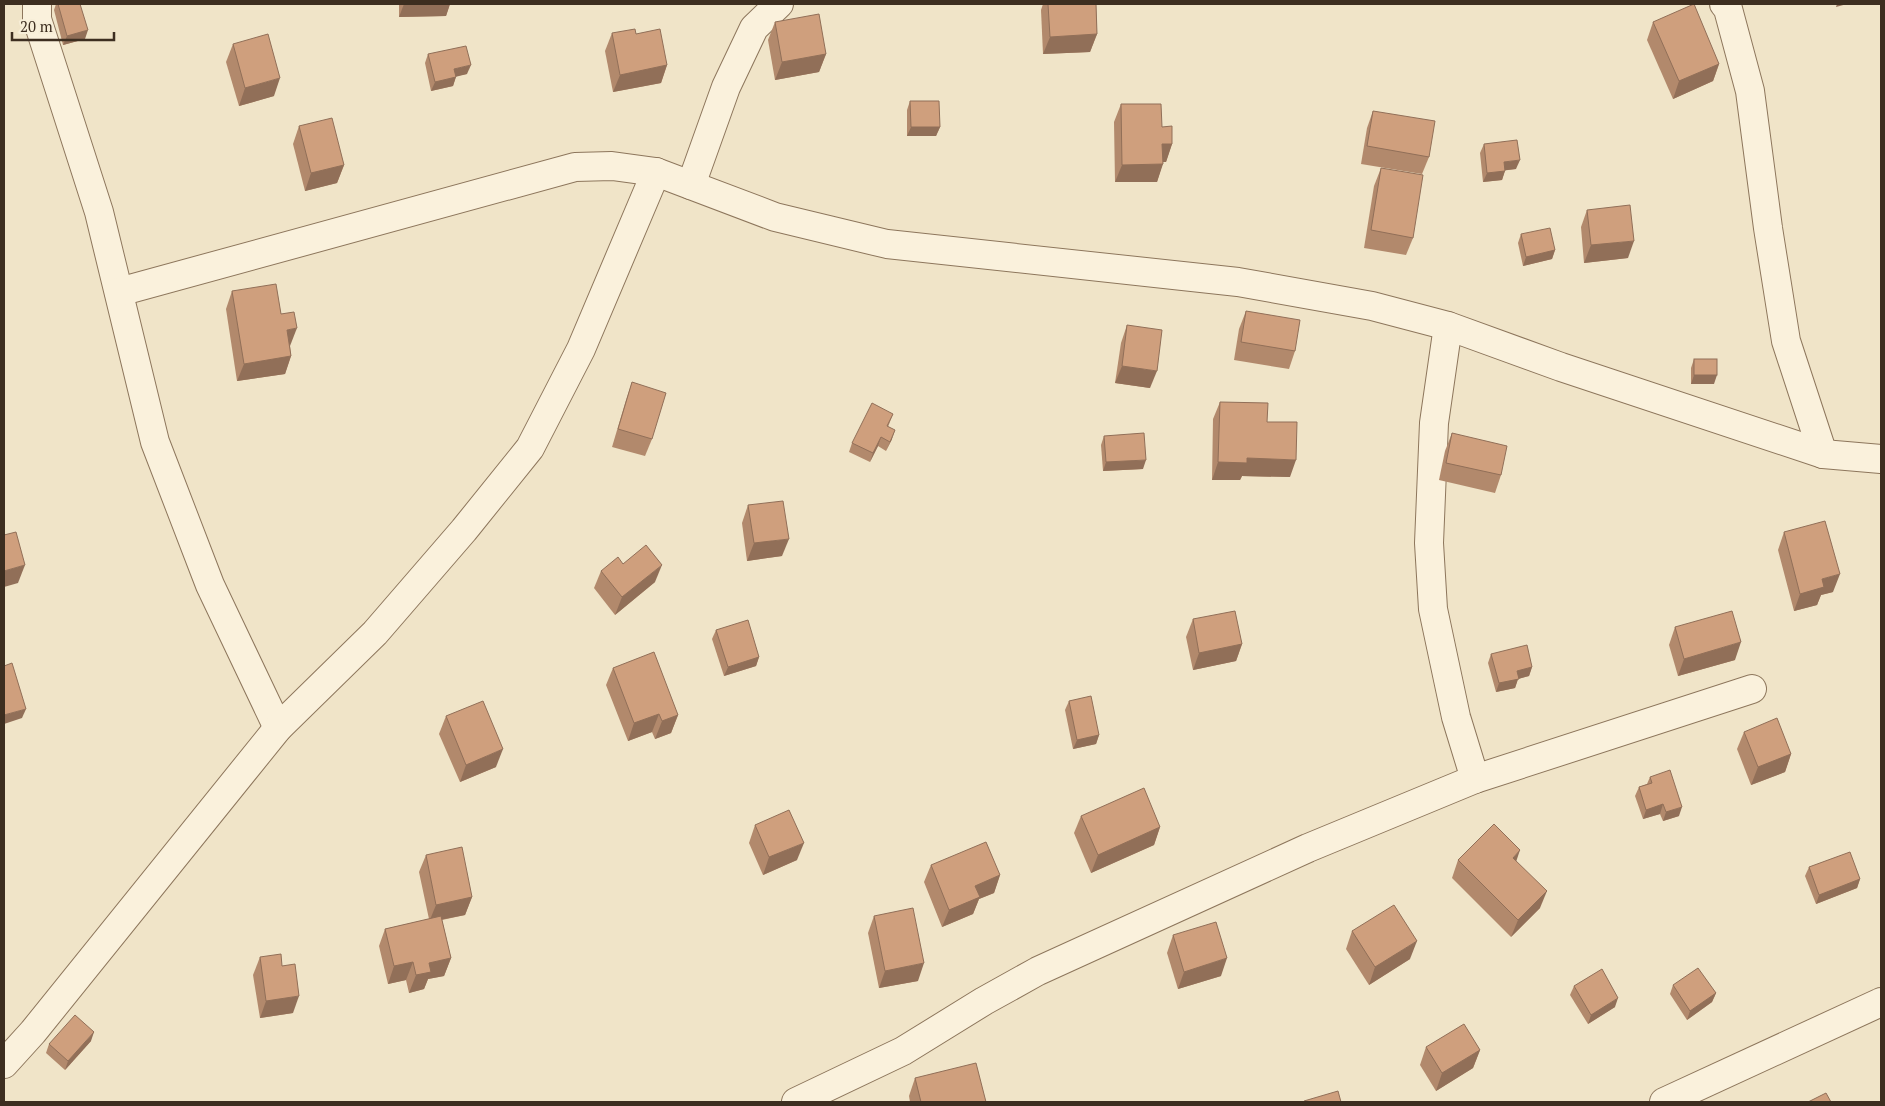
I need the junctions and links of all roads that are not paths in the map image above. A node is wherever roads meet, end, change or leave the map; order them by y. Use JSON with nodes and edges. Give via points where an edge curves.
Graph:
{"nodes":[{"id":1,"x":37,"y":4,"type":"edge"},
{"id":2,"x":779,"y":4,"type":"edge"},
{"id":3,"x":1724,"y":4,"type":"edge"},
{"id":4,"x":656,"y":172,"type":"junction"},
{"id":5,"x":691,"y":185,"type":"junction"},
{"id":6,"x":119,"y":292,"type":"junction"},
{"id":7,"x":1448,"y":326,"type":"junction"},
{"id":8,"x":1823,"y":454,"type":"junction"},
{"id":9,"x":1881,"y":459,"type":"edge"},
{"id":10,"x":1752,"y":689,"type":"dead end"},
{"id":11,"x":278,"y":728,"type":"junction"},
{"id":12,"x":1475,"y":779,"type":"junction"},
{"id":13,"x":1881,"y":1002,"type":"edge"},
{"id":14,"x":4,"y":1064,"type":"edge"},
{"id":15,"x":796,"y":1102,"type":"edge"},
{"id":16,"x":1664,"y":1102,"type":"edge"}],
"edges":[{"from":1,"to":6,"type":"street","via":[[37,19],[99,212]]},
{"from":2,"to":5,"type":"street","via":[[754,28],[726,87]]},
{"from":3,"to":8,"type":"street","via":[[1750,92],[1786,341]]},
{"from":4,"to":5,"type":"street"},
{"from":4,"to":6,"type":"street","via":[[612,166],[575,167]]},
{"from":4,"to":11,"type":"street","via":[[581,349],[530,448],[375,633]]},
{"from":5,"to":7,"type":"street","via":[[774,217],[887,244],[1238,282],[1372,306]]},
{"from":6,"to":11,"type":"street","via":[[155,442],[210,585]]},
{"from":7,"to":8,"type":"street"},
{"from":7,"to":12,"type":"street","via":[[1434,423],[1429,543],[1432,600],[1454,709]]},
{"from":8,"to":9,"type":"street"},
{"from":10,"to":12,"type":"street"},
{"from":11,"to":14,"type":"street"},
{"from":12,"to":15,"type":"street","via":[[1308,848],[1038,971],[903,1051]]},
{"from":13,"to":16,"type":"street"}]}
